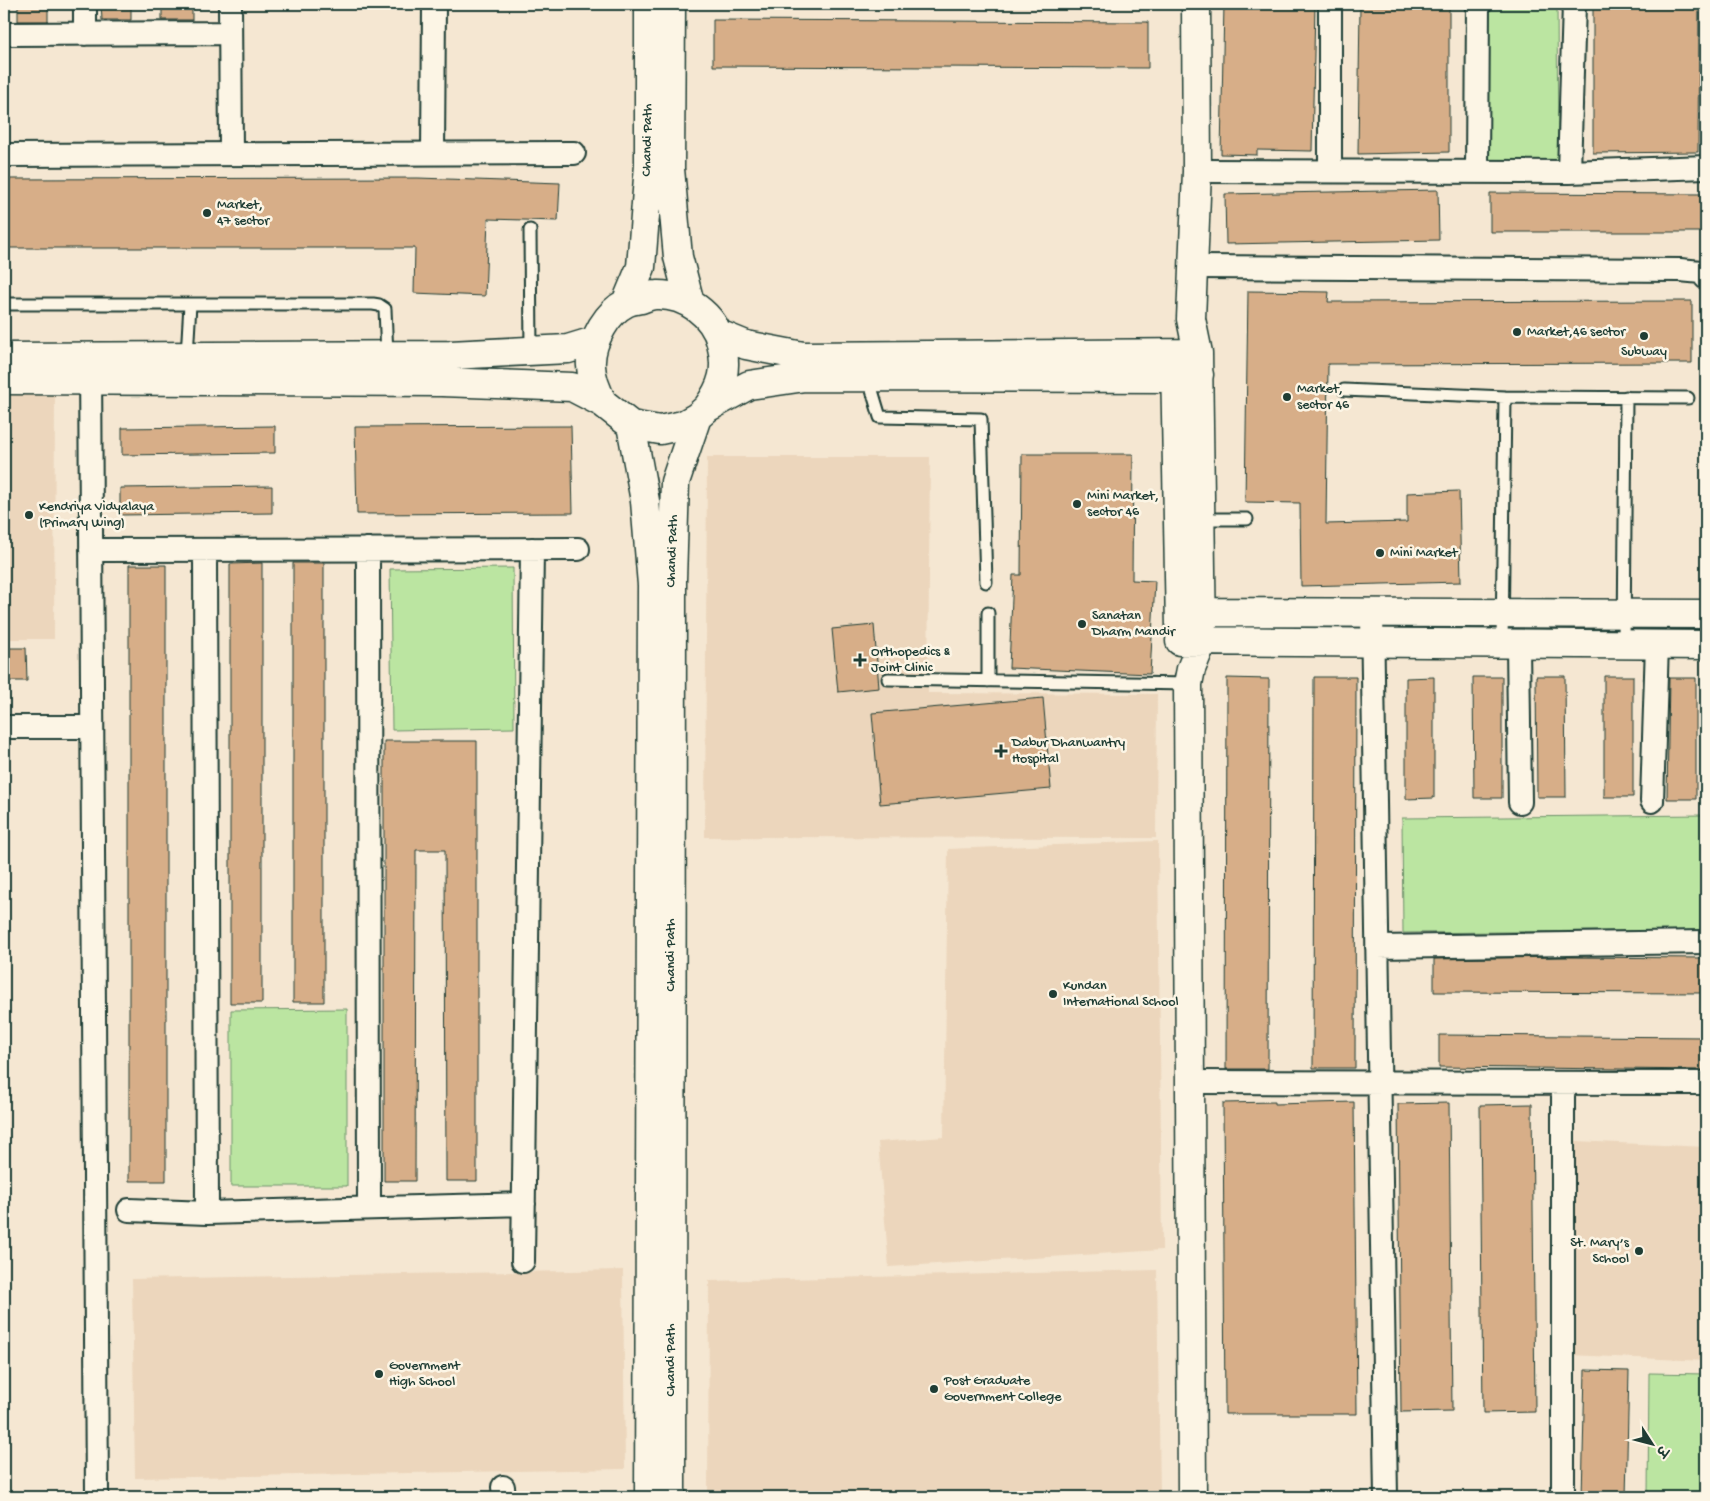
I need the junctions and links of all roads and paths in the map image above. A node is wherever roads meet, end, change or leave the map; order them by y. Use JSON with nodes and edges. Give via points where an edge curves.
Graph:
{"nodes":[{"id":1,"x":85,"y":4,"type":"edge"},
{"id":2,"x":230,"y":4,"type":"edge"},
{"id":3,"x":434,"y":4,"type":"edge"},
{"id":4,"x":649,"y":4,"type":"edge"},
{"id":5,"x":671,"y":4,"type":"edge"},
{"id":6,"x":1196,"y":4,"type":"edge"},
{"id":7,"x":1330,"y":4,"type":"edge"},
{"id":8,"x":1478,"y":4,"type":"edge"},
{"id":9,"x":1574,"y":4,"type":"edge"},
{"id":10,"x":230,"y":33,"type":"junction"},
{"id":11,"x":4,"y":34,"type":"edge"},
{"id":12,"x":86,"y":34,"type":"junction"},
{"id":13,"x":434,"y":153,"type":"junction"},
{"id":14,"x":574,"y":153,"type":"dead end"},
{"id":15,"x":231,"y":154,"type":"junction"},
{"id":16,"x":4,"y":156,"type":"edge"},
{"id":17,"x":1706,"y":166,"type":"edge"},
{"id":18,"x":1197,"y":171,"type":"junction"},
{"id":19,"x":1330,"y":171,"type":"junction"},
{"id":20,"x":1477,"y":171,"type":"junction"},
{"id":21,"x":1569,"y":172,"type":"junction"},
{"id":22,"x":530,"y":230,"type":"dead end"},
{"id":23,"x":1194,"y":267,"type":"junction"},
{"id":24,"x":1706,"y":278,"type":"edge"},
{"id":25,"x":626,"y":303,"type":"junction"},
{"id":26,"x":690,"y":303,"type":"junction"},
{"id":27,"x":4,"y":304,"type":"edge"},
{"id":28,"x":190,"y":304,"type":"junction"},
{"id":29,"x":719,"y":334,"type":"junction"},
{"id":30,"x":594,"y":341,"type":"junction"},
{"id":31,"x":531,"y":351,"type":"junction"},
{"id":32,"x":387,"y":355,"type":"junction"},
{"id":33,"x":187,"y":356,"type":"junction"},
{"id":34,"x":4,"y":357,"type":"edge"},
{"id":35,"x":1187,"y":365,"type":"junction"},
{"id":36,"x":90,"y":368,"type":"junction"},
{"id":37,"x":868,"y":377,"type":"junction"},
{"id":38,"x":4,"y":380,"type":"edge"},
{"id":39,"x":1344,"y":390,"type":"dead end"},
{"id":40,"x":1505,"y":397,"type":"junction"},
{"id":41,"x":1626,"y":398,"type":"junction"},
{"id":42,"x":1688,"y":398,"type":"dead end"},
{"id":43,"x":603,"y":403,"type":"junction"},
{"id":44,"x":702,"y":413,"type":"junction"},
{"id":45,"x":631,"y":424,"type":"junction"},
{"id":46,"x":1247,"y":519,"type":"dead end"},
{"id":47,"x":1201,"y":520,"type":"junction"},
{"id":48,"x":368,"y":549,"type":"junction"},
{"id":49,"x":532,"y":549,"type":"junction"},
{"id":50,"x":578,"y":549,"type":"dead end"},
{"id":51,"x":91,"y":550,"type":"junction"},
{"id":52,"x":205,"y":550,"type":"junction"},
{"id":53,"x":986,"y":582,"type":"dead end"},
{"id":54,"x":1191,"y":612,"type":"junction"},
{"id":55,"x":988,"y":613,"type":"dead end"},
{"id":56,"x":1372,"y":613,"type":"junction"},
{"id":57,"x":1503,"y":613,"type":"junction"},
{"id":58,"x":1625,"y":614,"type":"junction"},
{"id":59,"x":1706,"y":614,"type":"edge"},
{"id":60,"x":1191,"y":642,"type":"junction"},
{"id":61,"x":1373,"y":643,"type":"junction"},
{"id":62,"x":1510,"y":644,"type":"junction"},
{"id":63,"x":1624,"y":644,"type":"junction"},
{"id":64,"x":1657,"y":644,"type":"junction"},
{"id":65,"x":1706,"y":645,"type":"edge"},
{"id":66,"x":1190,"y":676,"type":"junction"},
{"id":67,"x":888,"y":679,"type":"dead end"},
{"id":68,"x":988,"y":681,"type":"junction"},
{"id":69,"x":4,"y":727,"type":"edge"},
{"id":70,"x":92,"y":727,"type":"junction"},
{"id":71,"x":1652,"y":801,"type":"dead end"},
{"id":72,"x":1520,"y":802,"type":"dead end"},
{"id":73,"x":1706,"y":942,"type":"edge"},
{"id":74,"x":1377,"y":947,"type":"junction"},
{"id":75,"x":1190,"y":1082,"type":"junction"},
{"id":76,"x":1379,"y":1082,"type":"junction"},
{"id":77,"x":1562,"y":1083,"type":"junction"},
{"id":78,"x":1706,"y":1083,"type":"edge"},
{"id":79,"x":524,"y":1204,"type":"junction"},
{"id":80,"x":369,"y":1208,"type":"junction"},
{"id":81,"x":129,"y":1210,"type":"dead end"},
{"id":82,"x":207,"y":1213,"type":"junction"},
{"id":83,"x":523,"y":1261,"type":"dead end"},
{"id":84,"x":97,"y":1497,"type":"edge"},
{"id":85,"x":649,"y":1497,"type":"edge"},
{"id":86,"x":671,"y":1497,"type":"edge"},
{"id":87,"x":1192,"y":1497,"type":"edge"},
{"id":88,"x":1386,"y":1497,"type":"edge"},
{"id":89,"x":1563,"y":1497,"type":"edge"}],
"edges":[{"from":1,"to":12,"type":"street"},
{"from":2,"to":10,"type":"street"},
{"from":3,"to":13,"type":"street"},
{"from":4,"to":25,"type":"street","name":"Chandi Path","via":[[649,165],[641,267]]},
{"from":5,"to":26,"type":"street","name":"Chandi Path","via":[[670,169],[678,257]]},
{"from":6,"to":18,"type":"street"},
{"from":7,"to":19,"type":"street"},
{"from":8,"to":20,"type":"street"},
{"from":9,"to":21,"type":"street"},
{"from":10,"to":12,"type":"street"},
{"from":10,"to":15,"type":"street"},
{"from":11,"to":12,"type":"street"},
{"from":13,"to":14,"type":"street"},
{"from":13,"to":15,"type":"street"},
{"from":15,"to":16,"type":"street"},
{"from":17,"to":21,"type":"street"},
{"from":18,"to":19,"type":"street"},
{"from":18,"to":23,"type":"street"},
{"from":19,"to":20,"type":"street"},
{"from":20,"to":21,"type":"street"},
{"from":22,"to":31,"type":"lane"},
{"from":23,"to":24,"type":"street","via":[[1680,270],[1701,272]]},
{"from":23,"to":35,"type":"street"},
{"from":25,"to":26,"type":"street","via":[[655,295],[676,297]]},
{"from":25,"to":30,"type":"street","via":[[608,317]]},
{"from":26,"to":29,"type":"street","via":[[704,312]]},
{"from":27,"to":28,"type":"lane"},
{"from":28,"to":32,"type":"lane","via":[[379,305],[386,316]]},
{"from":28,"to":33,"type":"lane"},
{"from":29,"to":35,"type":"street","via":[[746,345],[803,356]]},
{"from":29,"to":44,"type":"street","via":[[725,359],[721,386]]},
{"from":30,"to":31,"type":"street","via":[[568,349]]},
{"from":30,"to":43,"type":"street","via":[[590,365],[595,388]]},
{"from":31,"to":32,"type":"street"},
{"from":32,"to":33,"type":"street"},
{"from":33,"to":36,"type":"street"},
{"from":34,"to":36,"type":"street"},
{"from":35,"to":37,"type":"street"},
{"from":35,"to":47,"type":"street"},
{"from":35,"to":54,"type":"street"},
{"from":36,"to":38,"type":"street"},
{"from":36,"to":43,"type":"street","via":[[572,387]]},
{"from":36,"to":51,"type":"street"},
{"from":37,"to":44,"type":"street","via":[[805,377],[749,385]]},
{"from":37,"to":53,"type":"lane","via":[[880,417],[981,419]]},
{"from":39,"to":40,"type":"lane"},
{"from":40,"to":41,"type":"lane"},
{"from":40,"to":57,"type":"lane"},
{"from":41,"to":42,"type":"lane"},
{"from":41,"to":58,"type":"lane"},
{"from":43,"to":45,"type":"street"},
{"from":44,"to":45,"type":"street","via":[[683,425],[660,430]]},
{"from":44,"to":86,"type":"street","name":"Chandi Path","via":[[675,482],[672,580]]},
{"from":45,"to":85,"type":"street","name":"Chandi Path","via":[[645,502],[652,585]]},
{"from":46,"to":47,"type":"lane"},
{"from":47,"to":54,"type":"street"},
{"from":48,"to":49,"type":"street"},
{"from":48,"to":52,"type":"street"},
{"from":48,"to":80,"type":"street"},
{"from":49,"to":50,"type":"street"},
{"from":49,"to":79,"type":"street"},
{"from":51,"to":52,"type":"street"},
{"from":51,"to":70,"type":"street"},
{"from":52,"to":82,"type":"street"},
{"from":54,"to":56,"type":"street"},
{"from":54,"to":60,"type":"street"},
{"from":55,"to":68,"type":"lane"},
{"from":56,"to":57,"type":"street"},
{"from":56,"to":61,"type":"street"},
{"from":57,"to":58,"type":"street"},
{"from":57,"to":62,"type":"lane"},
{"from":58,"to":59,"type":"street"},
{"from":58,"to":63,"type":"lane"},
{"from":60,"to":61,"type":"street"},
{"from":60,"to":66,"type":"street"},
{"from":61,"to":62,"type":"street"},
{"from":61,"to":74,"type":"street"},
{"from":62,"to":63,"type":"street"},
{"from":62,"to":72,"type":"street"},
{"from":63,"to":64,"type":"street"},
{"from":64,"to":65,"type":"street"},
{"from":64,"to":71,"type":"street"},
{"from":66,"to":68,"type":"lane"},
{"from":66,"to":75,"type":"street"},
{"from":67,"to":68,"type":"lane"},
{"from":69,"to":70,"type":"street"},
{"from":70,"to":84,"type":"street"},
{"from":73,"to":74,"type":"street"},
{"from":74,"to":76,"type":"street"},
{"from":75,"to":76,"type":"street"},
{"from":75,"to":87,"type":"street"},
{"from":76,"to":77,"type":"street"},
{"from":76,"to":88,"type":"street"},
{"from":77,"to":78,"type":"street"},
{"from":77,"to":89,"type":"street"},
{"from":79,"to":80,"type":"street"},
{"from":79,"to":83,"type":"street"},
{"from":80,"to":82,"type":"street"},
{"from":81,"to":82,"type":"street"}]}
